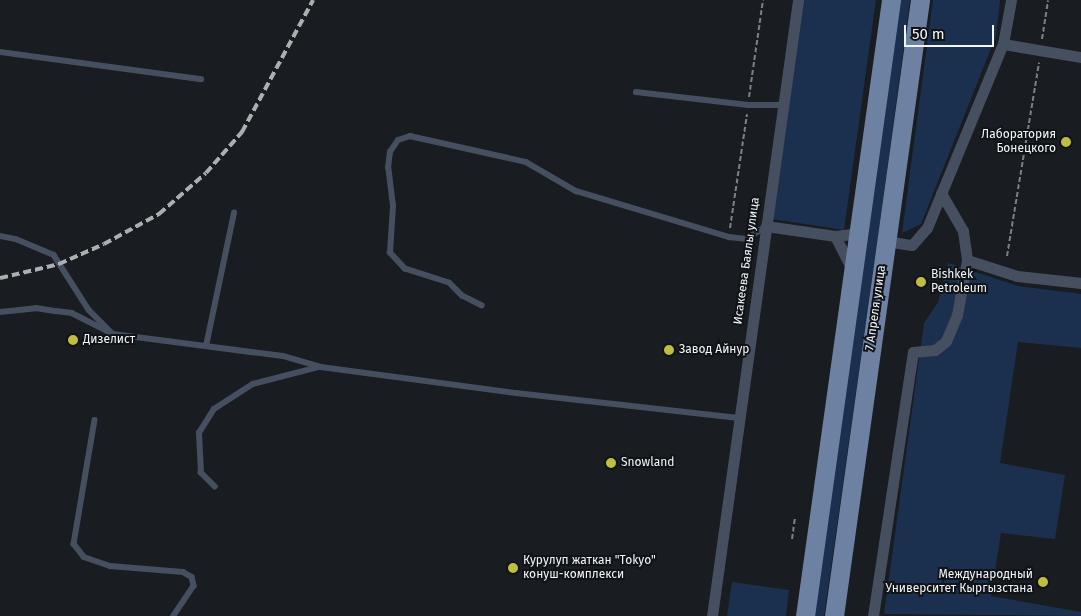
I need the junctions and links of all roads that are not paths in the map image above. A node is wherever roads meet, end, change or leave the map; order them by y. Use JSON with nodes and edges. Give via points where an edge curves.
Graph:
{"nodes":[{"id":1,"x":798,"y":0,"type":"edge"},
{"id":2,"x":891,"y":0,"type":"edge"},
{"id":3,"x":920,"y":0,"type":"edge"},
{"id":4,"x":1011,"y":0,"type":"edge"},
{"id":5,"x":1003,"y":44,"type":"junction"},
{"id":6,"x":0,"y":52,"type":"edge"},
{"id":7,"x":1081,"y":57,"type":"edge"},
{"id":8,"x":201,"y":79,"type":"dead end"},
{"id":9,"x":636,"y":92,"type":"dead end"},
{"id":10,"x":783,"y":105,"type":"junction"},
{"id":11,"x":941,"y":193,"type":"junction"},
{"id":12,"x":234,"y":213,"type":"dead end"},
{"id":13,"x":766,"y":226,"type":"junction"},
{"id":14,"x":858,"y":233,"type":"junction"},
{"id":15,"x":0,"y":236,"type":"edge"},
{"id":16,"x":835,"y":236,"type":"junction"},
{"id":17,"x":886,"y":241,"type":"junction"},
{"id":18,"x":967,"y":260,"type":"junction"},
{"id":19,"x":853,"y":272,"type":"junction"},
{"id":20,"x":1081,"y":284,"type":"edge"},
{"id":21,"x":482,"y":306,"type":"dead end"},
{"id":22,"x":0,"y":312,"type":"edge"},
{"id":23,"x":113,"y":334,"type":"junction"},
{"id":24,"x":206,"y":346,"type":"junction"},
{"id":25,"x":321,"y":367,"type":"junction"},
{"id":26,"x":739,"y":418,"type":"junction"},
{"id":27,"x":95,"y":420,"type":"dead end"},
{"id":28,"x":215,"y":487,"type":"dead end"},
{"id":29,"x":174,"y":616,"type":"edge"},
{"id":30,"x":712,"y":616,"type":"edge"},
{"id":31,"x":805,"y":616,"type":"edge"},
{"id":32,"x":834,"y":616,"type":"edge"},
{"id":33,"x":873,"y":616,"type":"edge"}],
"edges":[{"from":1,"to":10,"type":"street","name":"Исакеева Баялы улица"},
{"from":2,"to":14,"type":"main road"},
{"from":3,"to":17,"type":"main road","name":"7 Апреля улица"},
{"from":4,"to":5,"type":"street"},
{"from":5,"to":7,"type":"street"},
{"from":5,"to":11,"type":"street"},
{"from":6,"to":8,"type":"lane"},
{"from":9,"to":10,"type":"lane","via":[[748,105]]},
{"from":10,"to":13,"type":"street","name":"Исакеева Баялы улица"},
{"from":11,"to":17,"type":"street","via":[[927,228],[912,245]]},
{"from":11,"to":18,"type":"street","via":[[963,231]]},
{"from":12,"to":24,"type":"lane"},
{"from":13,"to":16,"type":"street"},
{"from":13,"to":21,"type":"lane","via":[[747,239],[729,237],[576,191],[526,162],[410,136],[398,140],[390,152],[388,168],[393,206],[390,253],[405,269],[449,283],[462,296]]},
{"from":13,"to":26,"type":"street","name":"Исакеева Баялы улица"},
{"from":14,"to":16,"type":"street"},
{"from":14,"to":19,"type":"main road"},
{"from":15,"to":23,"type":"lane","via":[[54,255],[89,310]]},
{"from":16,"to":19,"type":"street"},
{"from":17,"to":32,"type":"main road","name":"7 Апреля улица"},
{"from":18,"to":20,"type":"street","via":[[1017,276]]},
{"from":18,"to":33,"type":"street","via":[[957,315],[946,341],[935,350],[913,352]]},
{"from":19,"to":31,"type":"main road"},
{"from":22,"to":23,"type":"lane","via":[[36,308],[72,314]]},
{"from":23,"to":24,"type":"lane"},
{"from":24,"to":25,"type":"lane","via":[[284,356]]},
{"from":25,"to":26,"type":"lane"},
{"from":25,"to":28,"type":"lane","via":[[253,384],[214,409],[199,433],[201,473]]},
{"from":26,"to":30,"type":"street","name":"Исакеева Баялы улица"},
{"from":27,"to":29,"type":"lane","via":[[74,544],[84,557],[110,566],[183,572],[192,577],[194,586]]}]}
